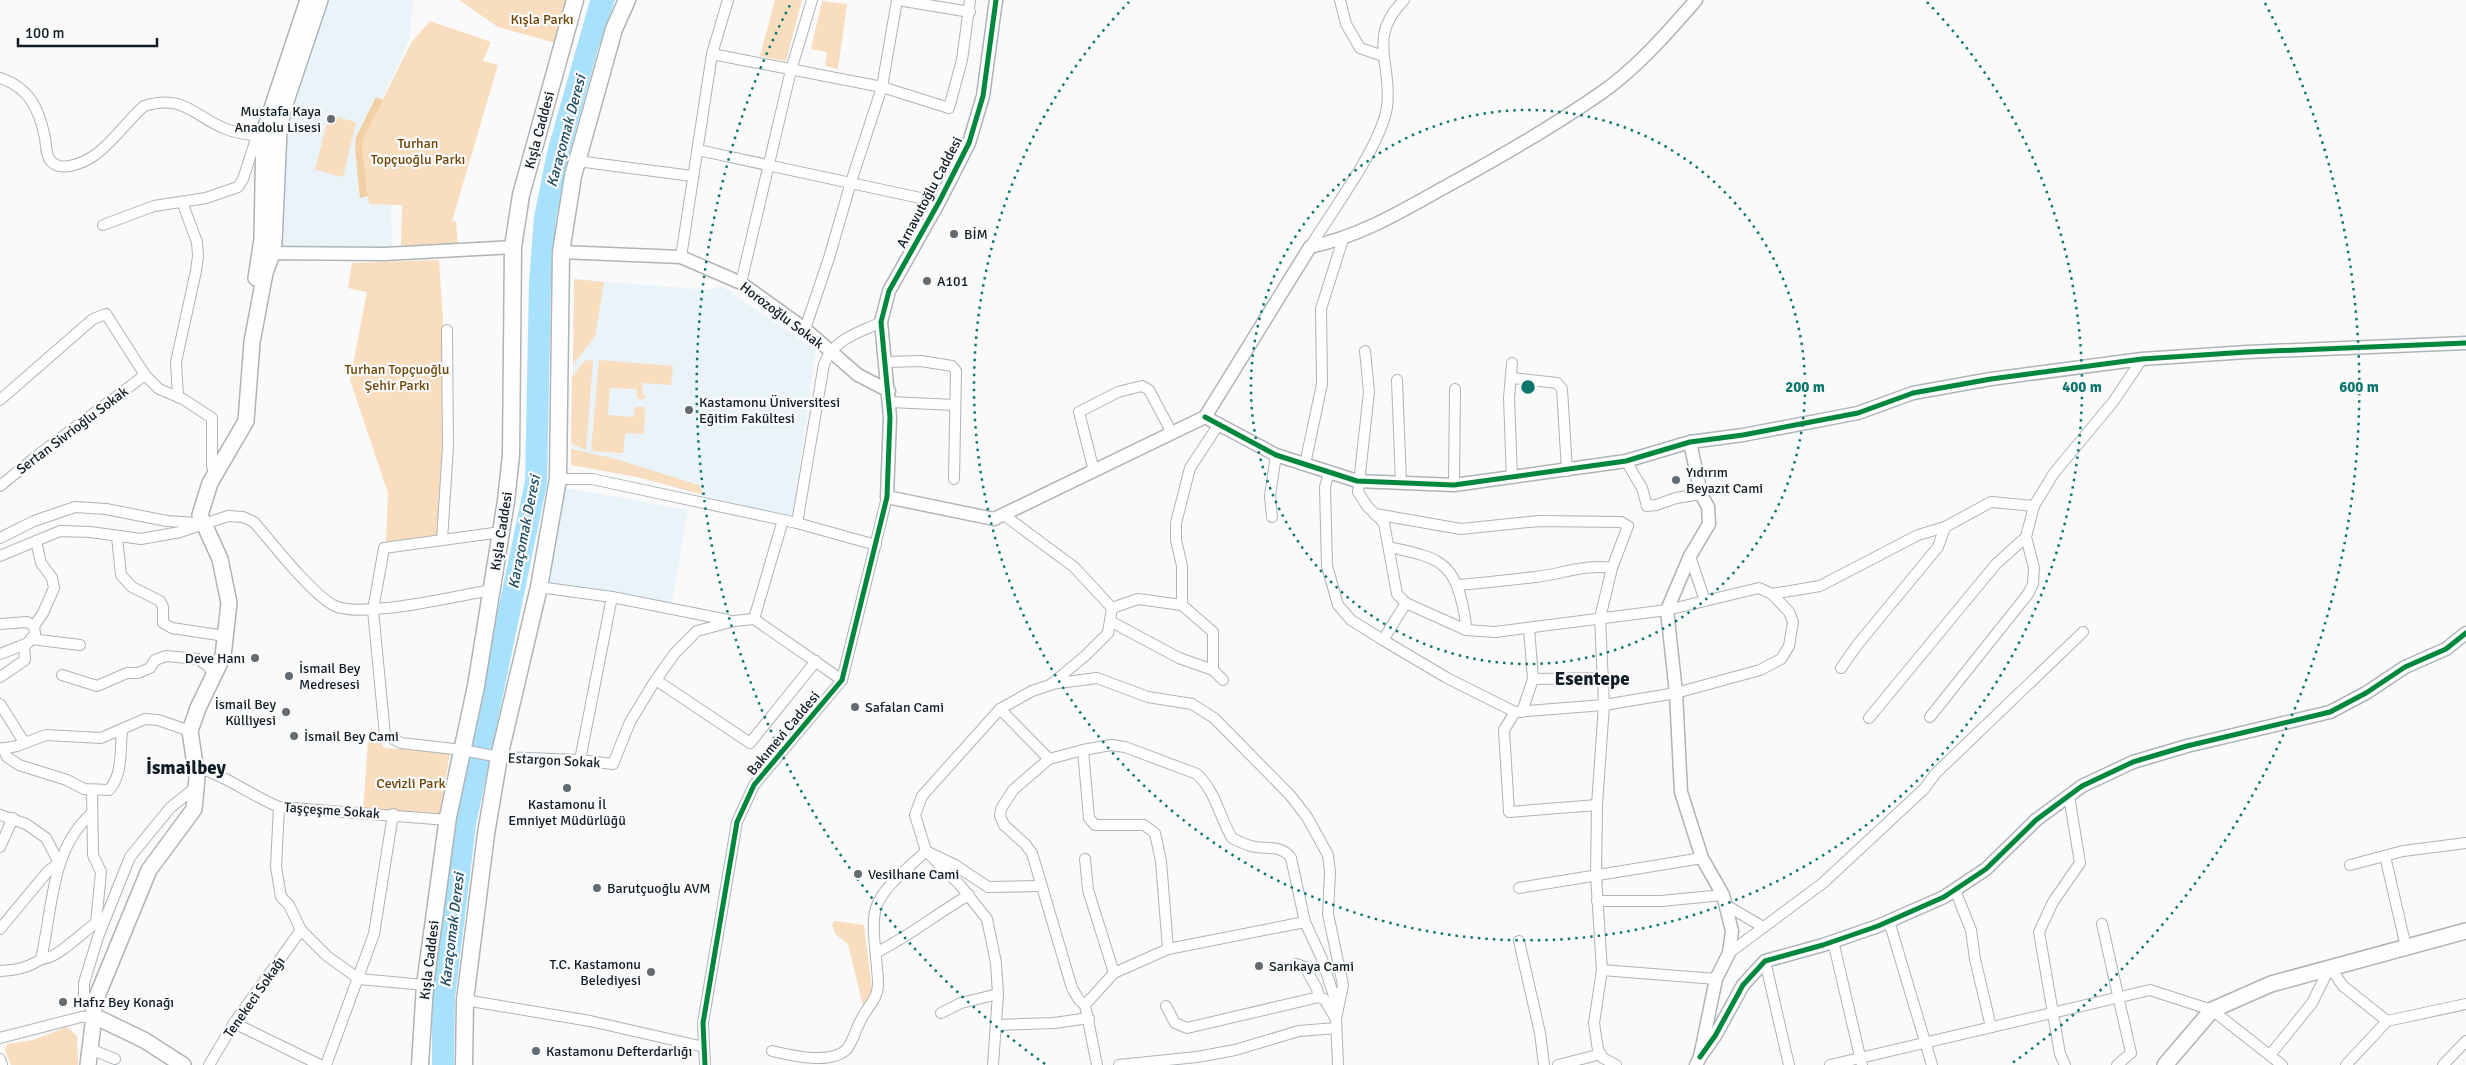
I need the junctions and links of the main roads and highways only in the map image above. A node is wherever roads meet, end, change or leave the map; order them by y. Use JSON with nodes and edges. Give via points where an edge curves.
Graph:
{"nodes":[{"id":1,"x":308,"y":0,"type":"edge"},
{"id":2,"x":320,"y":0,"type":"edge"},
{"id":3,"x":575,"y":0,"type":"edge"},
{"id":4,"x":626,"y":0,"type":"edge"},
{"id":5,"x":266,"y":133,"type":"junction"},
{"id":6,"x":2466,"y":931,"type":"edge"},
{"id":7,"x":94,"y":1011,"type":"junction"},
{"id":8,"x":88,"y":1065,"type":"edge"},
{"id":9,"x":183,"y":1065,"type":"edge"},
{"id":10,"x":420,"y":1065,"type":"edge"},
{"id":11,"x":464,"y":1065,"type":"edge"},
{"id":12,"x":2165,"y":1065,"type":"edge"}],
"edges":[{"from":1,"to":5,"type":"main road"},
{"from":2,"to":5,"type":"main road","via":[[283,110]]},
{"from":3,"to":10,"type":"main road","name":"Kışla Caddesi","via":[[521,195],[513,247],[511,455],[492,590],[448,820],[426,984]]},
{"from":4,"to":11,"type":"main road","via":[[614,29],[577,161],[561,252],[558,480],[539,587],[486,834],[465,996]]},
{"from":5,"to":7,"type":"main road","via":[[266,254],[243,346],[240,434],[210,482],[200,515],[220,558],[228,603],[223,656],[190,731],[196,767],[194,809],[149,870]]},
{"from":6,"to":12,"type":"main road","via":[[2271,984],[2212,1010]]},
{"from":7,"to":8,"type":"main road"},
{"from":7,"to":9,"type":"main road"}]}
